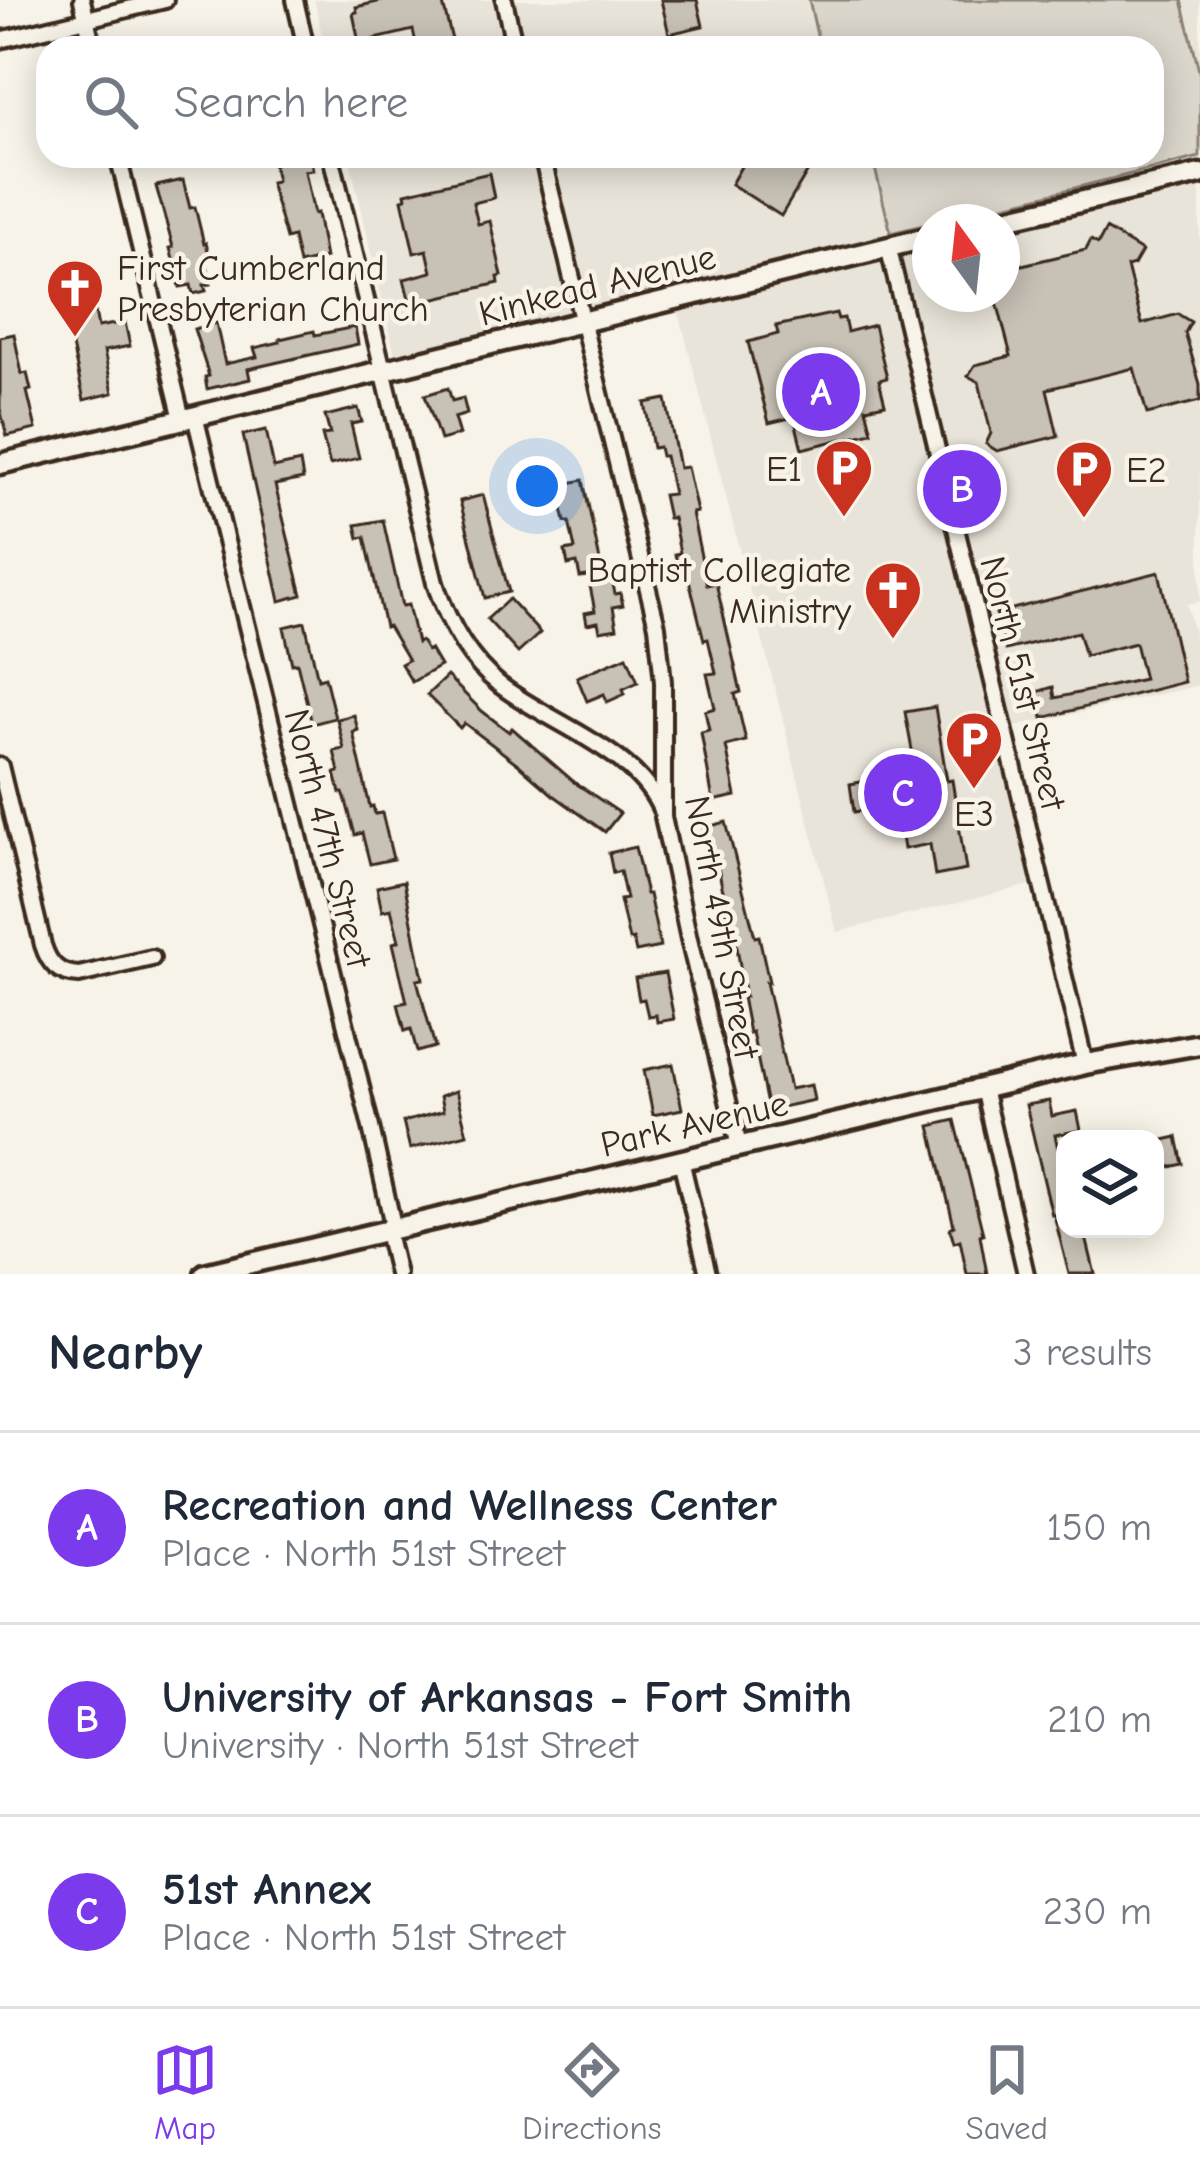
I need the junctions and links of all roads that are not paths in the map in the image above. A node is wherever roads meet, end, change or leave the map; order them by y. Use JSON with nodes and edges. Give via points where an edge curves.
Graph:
{"nodes":[{"id":1,"x":82,"y":0,"type":"edge"},
{"id":2,"x":166,"y":0,"type":"edge"},
{"id":3,"x":295,"y":0,"type":"edge"},
{"id":4,"x":504,"y":0,"type":"edge"},
{"id":5,"x":87,"y":19,"type":"junction"},
{"id":6,"x":91,"y":36,"type":"edge"},
{"id":7,"x":303,"y":36,"type":"edge"},
{"id":8,"x":512,"y":36,"type":"edge"},
{"id":9,"x":0,"y":40,"type":"edge"},
{"id":10,"x":121,"y":168,"type":"edge"},
{"id":11,"x":334,"y":168,"type":"edge"},
{"id":12,"x":545,"y":168,"type":"edge"},
{"id":13,"x":1200,"y":174,"type":"edge"},
{"id":14,"x":1020,"y":216,"type":"edge"},
{"id":15,"x":912,"y":241,"type":"edge"},
{"id":16,"x":888,"y":246,"type":"junction"},
{"id":17,"x":582,"y":320,"type":"junction"},
{"id":18,"x":383,"y":370,"type":"junction"},
{"id":19,"x":188,"y":418,"type":"junction"},
{"id":20,"x":0,"y":464,"type":"edge"},
{"id":21,"x":0,"y":766,"type":"edge"},
{"id":22,"x":663,"y":817,"type":"junction"},
{"id":23,"x":152,"y":958,"type":"dead end"},
{"id":24,"x":1200,"y":1044,"type":"edge"},
{"id":25,"x":1085,"y":1064,"type":"junction"},
{"id":26,"x":983,"y":1088,"type":"junction"},
{"id":27,"x":739,"y":1146,"type":"junction"},
{"id":28,"x":681,"y":1160,"type":"junction"},
{"id":29,"x":390,"y":1230,"type":"junction"},
{"id":30,"x":205,"y":1274,"type":"edge"},
{"id":31,"x":397,"y":1274,"type":"edge"},
{"id":32,"x":709,"y":1274,"type":"edge"},
{"id":33,"x":1026,"y":1274,"type":"edge"}],
"edges":[{"from":1,"to":5,"type":"street"},
{"from":2,"to":5,"type":"street"},
{"from":3,"to":7,"type":"street"},
{"from":4,"to":8,"type":"street"},
{"from":5,"to":6,"type":"street"},
{"from":5,"to":9,"type":"street"},
{"from":10,"to":19,"type":"street","name":"North 47th Street"},
{"from":11,"to":18,"type":"street"},
{"from":12,"to":17,"type":"street","name":"North 49th Street"},
{"from":13,"to":14,"type":"street"},
{"from":15,"to":16,"type":"street","name":"Kinkead Avenue"},
{"from":16,"to":17,"type":"street","name":"Kinkead Avenue"},
{"from":16,"to":25,"type":"street","name":"North 51st Street"},
{"from":17,"to":18,"type":"street","name":"Kinkead Avenue"},
{"from":17,"to":22,"type":"street","name":"North 49th Street","via":[[658,626]]},
{"from":18,"to":19,"type":"street","name":"Kinkead Avenue"},
{"from":18,"to":22,"type":"street","via":[[435,583],[455,633],[504,688],[639,775]]},
{"from":19,"to":20,"type":"street","name":"Kinkead Avenue"},
{"from":19,"to":29,"type":"street","name":"North 47th Street","via":[[371,1127]]},
{"from":21,"to":23,"type":"street","via":[[52,965],[79,975]]},
{"from":22,"to":27,"type":"street","name":"North 49th Street"},
{"from":24,"to":25,"type":"street","name":"Park Avenue"},
{"from":25,"to":26,"type":"street","name":"Park Avenue"},
{"from":26,"to":27,"type":"street","name":"Park Avenue"},
{"from":26,"to":33,"type":"street"},
{"from":27,"to":28,"type":"street","name":"Park Avenue"},
{"from":28,"to":29,"type":"street","name":"Park Avenue"},
{"from":28,"to":32,"type":"street"},
{"from":29,"to":30,"type":"street","name":"Park Avenue"},
{"from":29,"to":31,"type":"street","name":"North 47th Street"}]}
